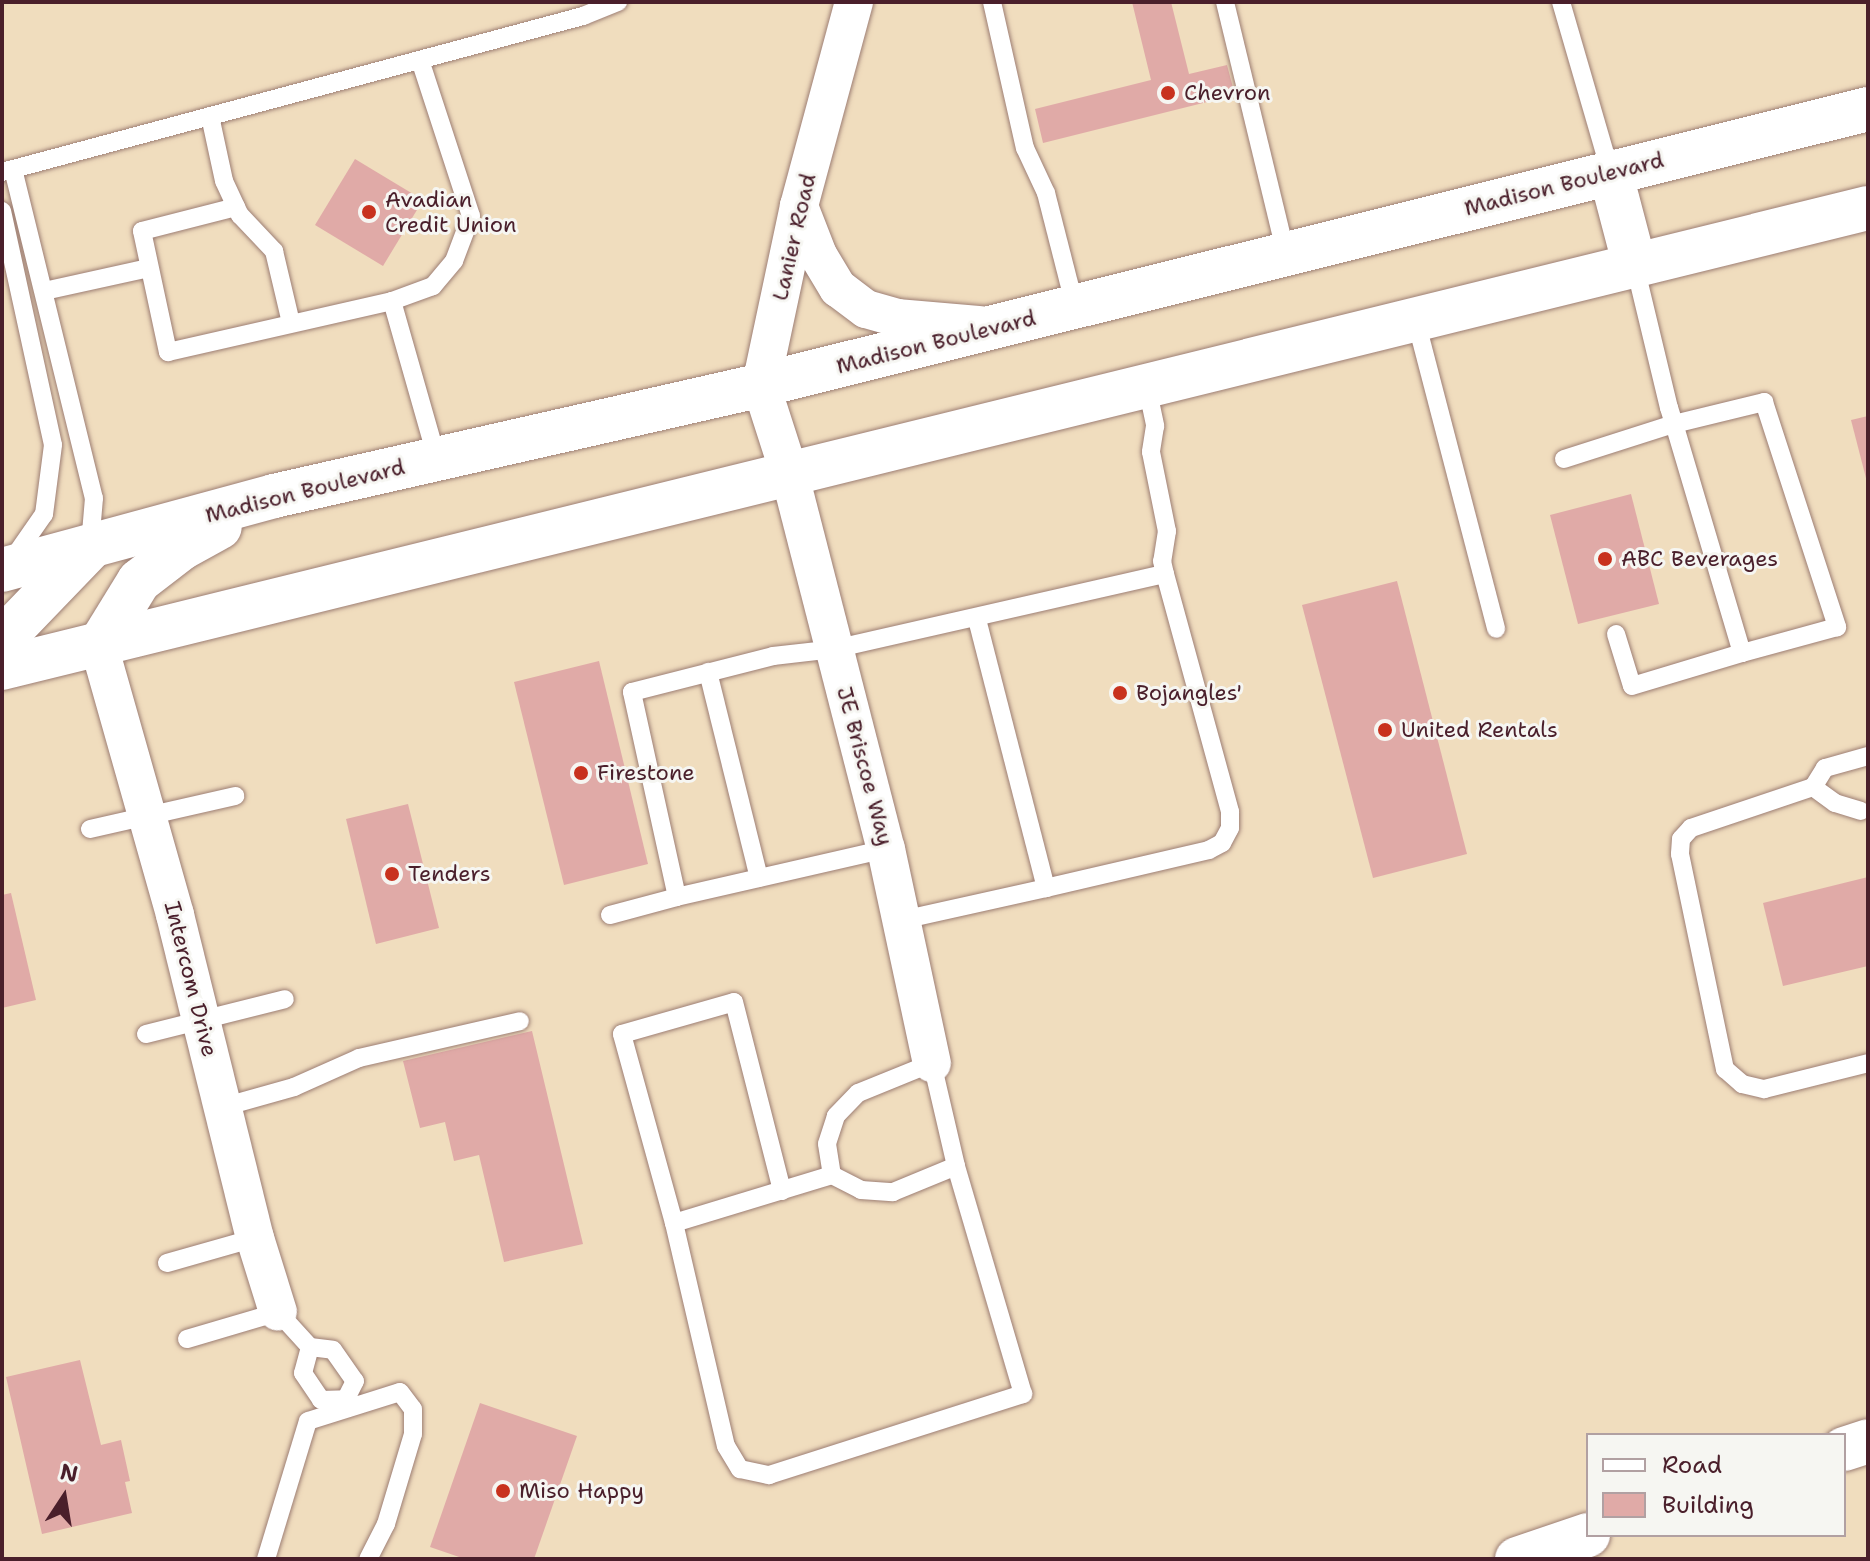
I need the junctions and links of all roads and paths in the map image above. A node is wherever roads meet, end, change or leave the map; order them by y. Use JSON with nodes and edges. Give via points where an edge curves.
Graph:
{"nodes":[{"id":1,"x":618,"y":2,"type":"edge"},
{"id":2,"x":854,"y":2,"type":"edge"},
{"id":3,"x":992,"y":2,"type":"edge"},
{"id":4,"x":1225,"y":2,"type":"edge"},
{"id":5,"x":1561,"y":2,"type":"edge"},
{"id":6,"x":420,"y":60,"type":"junction"},
{"id":7,"x":1868,"y":109,"type":"edge"},
{"id":8,"x":210,"y":116,"type":"junction"},
{"id":9,"x":7,"y":170,"type":"edge"},
{"id":10,"x":1610,"y":171,"type":"junction"},
{"id":11,"x":799,"y":206,"type":"junction"},
{"id":12,"x":236,"y":207,"type":"junction"},
{"id":13,"x":1868,"y":208,"type":"edge"},
{"id":14,"x":2,"y":211,"type":"edge"},
{"id":15,"x":1286,"y":255,"type":"junction"},
{"id":16,"x":1635,"y":266,"type":"junction"},
{"id":17,"x":149,"y":268,"type":"junction"},
{"id":18,"x":44,"y":291,"type":"junction"},
{"id":19,"x":22,"y":300,"type":"junction"},
{"id":20,"x":392,"y":301,"type":"junction"},
{"id":21,"x":2,"y":303,"type":"edge"},
{"id":22,"x":1075,"y":307,"type":"junction"},
{"id":23,"x":1416,"y":321,"type":"junction"},
{"id":24,"x":291,"y":323,"type":"junction"},
{"id":25,"x":999,"y":326,"type":"junction"},
{"id":26,"x":761,"y":385,"type":"junction"},
{"id":27,"x":1147,"y":387,"type":"junction"},
{"id":28,"x":1674,"y":424,"type":"junction"},
{"id":29,"x":437,"y":459,"type":"junction"},
{"id":30,"x":1564,"y":459,"type":"dead end"},
{"id":31,"x":789,"y":472,"type":"junction"},
{"id":32,"x":274,"y":496,"type":"junction"},
{"id":33,"x":90,"y":548,"type":"junction"},
{"id":34,"x":4,"y":569,"type":"edge"},
{"id":35,"x":1165,"y":574,"type":"junction"},
{"id":36,"x":977,"y":619,"type":"junction"},
{"id":37,"x":1496,"y":629,"type":"dead end"},
{"id":38,"x":2,"y":633,"type":"edge"},
{"id":39,"x":1616,"y":634,"type":"dead end"},
{"id":40,"x":99,"y":646,"type":"junction"},
{"id":41,"x":834,"y":649,"type":"junction"},
{"id":42,"x":1742,"y":653,"type":"junction"},
{"id":43,"x":2,"y":668,"type":"edge"},
{"id":44,"x":708,"y":672,"type":"junction"},
{"id":45,"x":1868,"y":756,"type":"edge"},
{"id":46,"x":1813,"y":787,"type":"junction"},
{"id":47,"x":235,"y":796,"type":"dead end"},
{"id":48,"x":1861,"y":811,"type":"dead end"},
{"id":49,"x":147,"y":815,"type":"junction"},
{"id":50,"x":90,"y":829,"type":"dead end"},
{"id":51,"x":886,"y":849,"type":"junction"},
{"id":52,"x":759,"y":878,"type":"junction"},
{"id":53,"x":1046,"y":888,"type":"junction"},
{"id":54,"x":677,"y":897,"type":"junction"},
{"id":55,"x":610,"y":915,"type":"dead end"},
{"id":56,"x":902,"y":920,"type":"junction"},
{"id":57,"x":285,"y":999,"type":"dead end"},
{"id":58,"x":520,"y":1021,"type":"dead end"},
{"id":59,"x":202,"y":1022,"type":"junction"},
{"id":60,"x":146,"y":1034,"type":"dead end"},
{"id":61,"x":932,"y":1063,"type":"junction"},
{"id":62,"x":1868,"y":1063,"type":"edge"},
{"id":63,"x":223,"y":1107,"type":"junction"},
{"id":64,"x":956,"y":1166,"type":"junction"},
{"id":65,"x":832,"y":1175,"type":"junction"},
{"id":66,"x":782,"y":1191,"type":"junction"},
{"id":67,"x":674,"y":1223,"type":"junction"},
{"id":68,"x":255,"y":1238,"type":"junction"},
{"id":69,"x":167,"y":1263,"type":"dead end"},
{"id":70,"x":278,"y":1312,"type":"junction"},
{"id":71,"x":187,"y":1339,"type":"dead end"},
{"id":72,"x":310,"y":1347,"type":"junction"},
{"id":73,"x":349,"y":1404,"type":"junction"},
{"id":74,"x":1868,"y":1441,"type":"edge"},
{"id":75,"x":1846,"y":1448,"type":"edge"},
{"id":76,"x":1586,"y":1536,"type":"edge"},
{"id":77,"x":266,"y":1559,"type":"edge"},
{"id":78,"x":368,"y":1559,"type":"edge"},
{"id":79,"x":1517,"y":1559,"type":"edge"}],
"edges":[{"from":1,"to":6,"type":"lane"},
{"from":2,"to":11,"type":"street","name":"Lanier Road"},
{"from":3,"to":22,"type":"lane","via":[[1025,148],[1046,193]]},
{"from":4,"to":15,"type":"lane"},
{"from":5,"to":10,"type":"lane"},
{"from":6,"to":8,"type":"lane"},
{"from":6,"to":20,"type":"lane","via":[[471,216],[454,261],[433,286]]},
{"from":7,"to":10,"type":"main road","name":"Madison Boulevard"},
{"from":8,"to":9,"type":"lane"},
{"from":8,"to":12,"type":"lane","via":[[224,181]]},
{"from":9,"to":18,"type":"lane"},
{"from":10,"to":15,"type":"main road","name":"Madison Boulevard"},
{"from":10,"to":16,"type":"main road"},
{"from":11,"to":25,"type":"street","via":[[838,288],[866,309],[898,318]]},
{"from":11,"to":26,"type":"street","name":"Lanier Road"},
{"from":12,"to":17,"type":"lane","via":[[142,231]]},
{"from":12,"to":24,"type":"lane","via":[[274,251]]},
{"from":13,"to":16,"type":"main road"},
{"from":14,"to":19,"type":"lane"},
{"from":15,"to":22,"type":"main road","name":"Madison Boulevard"},
{"from":16,"to":23,"type":"main road"},
{"from":16,"to":28,"type":"lane"},
{"from":17,"to":18,"type":"lane"},
{"from":17,"to":24,"type":"lane","via":[[168,352]]},
{"from":18,"to":33,"type":"lane","via":[[94,498]]},
{"from":19,"to":21,"type":"lane"},
{"from":19,"to":34,"type":"lane","via":[[53,445],[44,514]]},
{"from":20,"to":24,"type":"lane"},
{"from":20,"to":29,"type":"lane"},
{"from":22,"to":25,"type":"main road","name":"Madison Boulevard"},
{"from":23,"to":27,"type":"main road"},
{"from":23,"to":37,"type":"lane"},
{"from":25,"to":26,"type":"main road","name":"Madison Boulevard"},
{"from":26,"to":29,"type":"main road","name":"Madison Boulevard"},
{"from":26,"to":31,"type":"street","name":"Lanier Road"},
{"from":27,"to":31,"type":"main road"},
{"from":27,"to":35,"type":"lane","via":[[1155,426],[1151,452],[1167,531]]},
{"from":28,"to":30,"type":"lane"},
{"from":28,"to":42,"type":"lane"},
{"from":28,"to":42,"type":"lane","via":[[1764,402],[1837,627]]},
{"from":29,"to":32,"type":"main road","name":"Madison Boulevard"},
{"from":31,"to":40,"type":"main road"},
{"from":31,"to":41,"type":"street","name":"JE Briscoe Way"},
{"from":32,"to":33,"type":"main road","name":"Madison Boulevard"},
{"from":32,"to":40,"type":"main road","via":[[182,548],[139,581]]},
{"from":33,"to":34,"type":"main road","name":"Madison Boulevard"},
{"from":33,"to":38,"type":"main road"},
{"from":35,"to":36,"type":"lane"},
{"from":35,"to":53,"type":"lane","via":[[1230,828],[1222,843],[1209,850]]},
{"from":36,"to":41,"type":"lane"},
{"from":36,"to":53,"type":"lane"},
{"from":39,"to":42,"type":"lane","via":[[1632,686]]},
{"from":40,"to":43,"type":"main road"},
{"from":40,"to":49,"type":"street","name":"Intercom Drive"},
{"from":41,"to":44,"type":"lane","via":[[773,656]]},
{"from":41,"to":51,"type":"street","name":"JE Briscoe Way"},
{"from":44,"to":52,"type":"lane"},
{"from":44,"to":54,"type":"lane","via":[[632,692]]},
{"from":45,"to":46,"type":"lane","via":[[1825,768]]},
{"from":46,"to":48,"type":"lane","via":[[1835,803]]},
{"from":46,"to":62,"type":"lane","via":[[1691,828],[1681,839],[1680,854],[1725,1069],[1742,1084],[1764,1089]]},
{"from":47,"to":49,"type":"lane"},
{"from":49,"to":50,"type":"lane"},
{"from":49,"to":59,"type":"street","name":"Intercom Drive"},
{"from":51,"to":52,"type":"lane"},
{"from":51,"to":56,"type":"street","name":"JE Briscoe Way"},
{"from":52,"to":54,"type":"lane"},
{"from":53,"to":56,"type":"lane"},
{"from":54,"to":55,"type":"lane"},
{"from":56,"to":61,"type":"street","name":"JE Briscoe Way"},
{"from":57,"to":59,"type":"lane"},
{"from":58,"to":63,"type":"lane","via":[[359,1058],[294,1087]]},
{"from":59,"to":60,"type":"lane"},
{"from":59,"to":63,"type":"street","name":"Intercom Drive"},
{"from":61,"to":64,"type":"lane"},
{"from":61,"to":65,"type":"lane","via":[[858,1093],[836,1116],[827,1144]]},
{"from":63,"to":68,"type":"street","name":"Intercom Drive"},
{"from":64,"to":65,"type":"lane","via":[[893,1192],[861,1190]]},
{"from":64,"to":67,"type":"lane","via":[[1023,1394],[769,1475],[740,1469],[726,1446]]},
{"from":65,"to":66,"type":"lane"},
{"from":66,"to":67,"type":"lane"},
{"from":66,"to":67,"type":"lane","via":[[734,1002],[622,1034]]},
{"from":68,"to":69,"type":"lane"},
{"from":68,"to":70,"type":"street","name":"Intercom Drive"},
{"from":70,"to":71,"type":"lane"},
{"from":70,"to":72,"type":"lane"},
{"from":72,"to":73,"type":"lane","via":[[333,1350],[355,1381]]},
{"from":72,"to":73,"type":"lane","via":[[303,1373],[321,1400]]},
{"from":73,"to":77,"type":"lane","via":[[308,1421]]},
{"from":73,"to":78,"type":"lane","via":[[400,1392],[413,1409],[413,1434],[386,1524]]},
{"from":74,"to":75,"type":"main road"},
{"from":76,"to":79,"type":"main road"}]}
